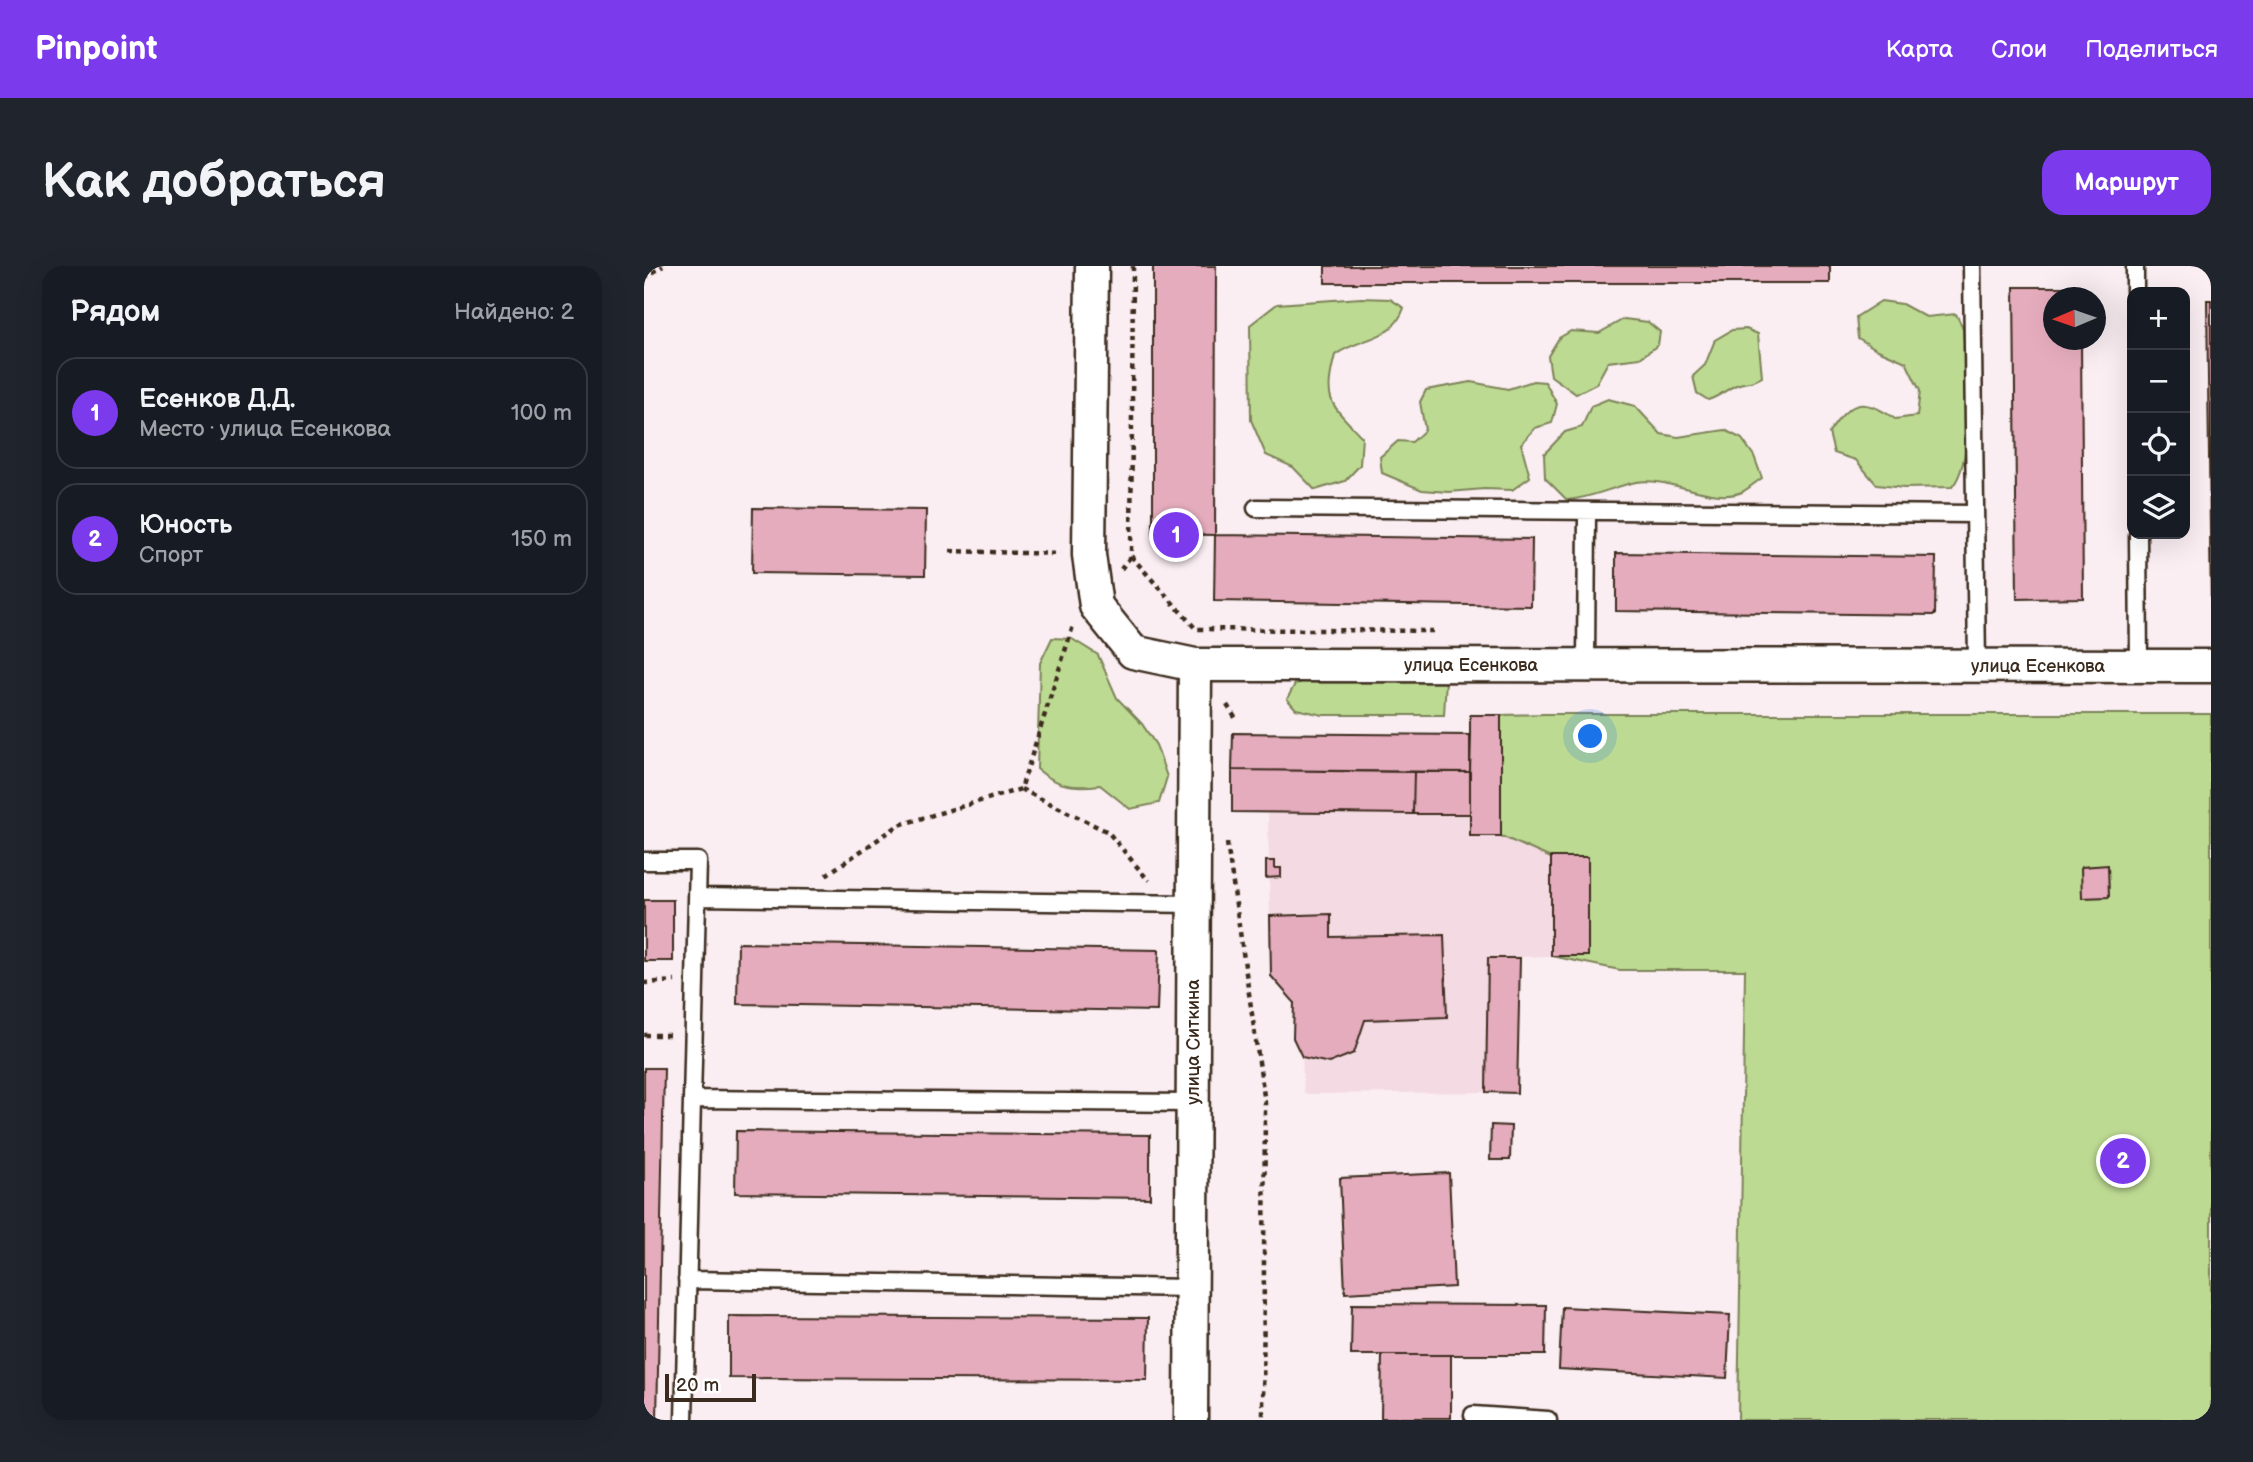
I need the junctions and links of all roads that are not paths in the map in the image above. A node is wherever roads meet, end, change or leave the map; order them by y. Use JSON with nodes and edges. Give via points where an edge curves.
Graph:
{"nodes":[{"id":1,"x":1092,"y":266,"type":"edge"},
{"id":2,"x":1972,"y":266,"type":"edge"},
{"id":3,"x":2135,"y":266,"type":"edge"},
{"id":4,"x":2135,"y":287,"type":"edge"},
{"id":5,"x":1256,"y":508,"type":"dead end"},
{"id":6,"x":1587,"y":511,"type":"junction"},
{"id":7,"x":1975,"y":514,"type":"junction"},
{"id":8,"x":2138,"y":539,"type":"edge"},
{"id":9,"x":1195,"y":664,"type":"junction"},
{"id":10,"x":1586,"y":665,"type":"junction"},
{"id":11,"x":1977,"y":666,"type":"junction"},
{"id":12,"x":2139,"y":666,"type":"junction"},
{"id":13,"x":2211,"y":666,"type":"edge"},
{"id":14,"x":644,"y":861,"type":"edge"},
{"id":15,"x":697,"y":897,"type":"junction"},
{"id":16,"x":1180,"y":904,"type":"junction"},
{"id":17,"x":692,"y":1099,"type":"junction"},
{"id":18,"x":1192,"y":1103,"type":"junction"},
{"id":19,"x":687,"y":1280,"type":"junction"},
{"id":20,"x":1192,"y":1288,"type":"junction"},
{"id":21,"x":1473,"y":1415,"type":"dead end"},
{"id":22,"x":684,"y":1420,"type":"edge"},
{"id":23,"x":1191,"y":1420,"type":"edge"},
{"id":24,"x":1548,"y":1420,"type":"edge"}],
"edges":[{"from":1,"to":9,"type":"street","name":"улица Есенкова","via":[[1089,555],[1096,606],[1133,652]]},
{"from":2,"to":7,"type":"lane"},
{"from":3,"to":4,"type":"lane"},
{"from":5,"to":6,"type":"lane"},
{"from":6,"to":7,"type":"lane"},
{"from":6,"to":10,"type":"lane"},
{"from":7,"to":11,"type":"lane"},
{"from":8,"to":12,"type":"lane"},
{"from":9,"to":10,"type":"street","name":"улица Есенкова"},
{"from":9,"to":16,"type":"street","name":"улица Ситкина"},
{"from":10,"to":11,"type":"street","name":"улица Есенкова"},
{"from":11,"to":12,"type":"street","name":"улица Есенкова"},
{"from":12,"to":13,"type":"street","name":"улица Есенкова"},
{"from":14,"to":15,"type":"lane","via":[[698,861]]},
{"from":15,"to":16,"type":"lane"},
{"from":15,"to":17,"type":"lane"},
{"from":16,"to":18,"type":"street","name":"улица Ситкина"},
{"from":17,"to":18,"type":"lane"},
{"from":17,"to":19,"type":"lane"},
{"from":18,"to":20,"type":"street","name":"улица Ситкина"},
{"from":19,"to":20,"type":"lane"},
{"from":19,"to":22,"type":"lane"},
{"from":20,"to":23,"type":"street","name":"улица Ситкина"},
{"from":21,"to":24,"type":"lane"}]}
